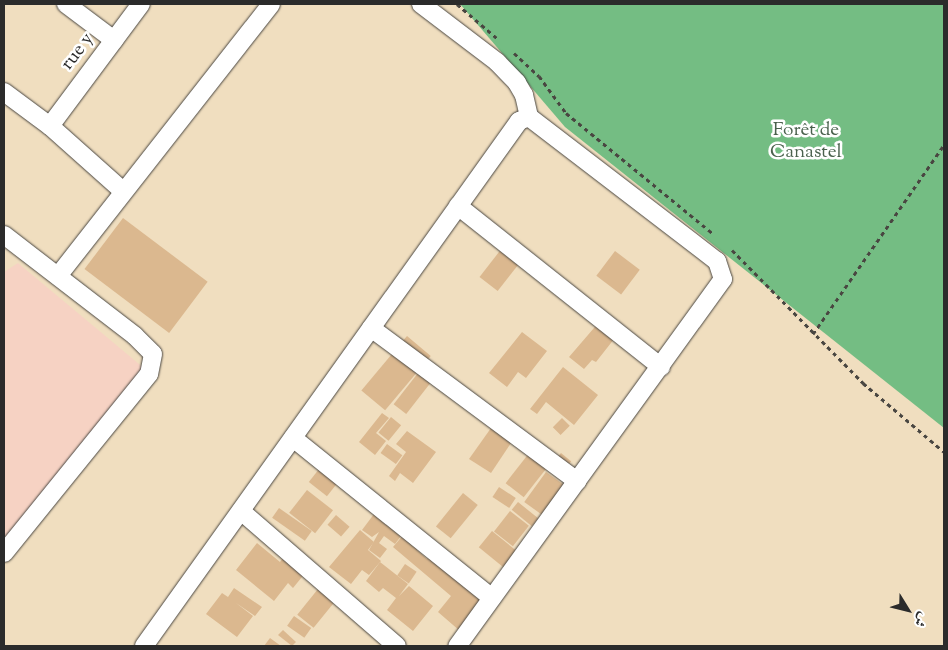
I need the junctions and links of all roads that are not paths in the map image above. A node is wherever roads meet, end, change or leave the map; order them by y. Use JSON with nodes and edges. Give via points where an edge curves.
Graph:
{"nodes":[{"id":1,"x":66,"y":4,"type":"edge"},
{"id":2,"x":141,"y":4,"type":"edge"},
{"id":3,"x":271,"y":4,"type":"edge"},
{"id":4,"x":421,"y":4,"type":"edge"},
{"id":5,"x":114,"y":40,"type":"junction"},
{"id":6,"x":4,"y":92,"type":"edge"},
{"id":7,"x":529,"y":117,"type":"junction"},
{"id":8,"x":50,"y":126,"type":"junction"},
{"id":9,"x":124,"y":191,"type":"junction"},
{"id":10,"x":458,"y":206,"type":"junction"},
{"id":11,"x":4,"y":234,"type":"edge"},
{"id":12,"x":58,"y":276,"type":"junction"},
{"id":13,"x":371,"y":328,"type":"junction"},
{"id":14,"x":661,"y":367,"type":"junction"},
{"id":15,"x":292,"y":438,"type":"junction"},
{"id":16,"x":577,"y":481,"type":"junction"},
{"id":17,"x":240,"y":511,"type":"junction"},
{"id":18,"x":4,"y":553,"type":"edge"},
{"id":19,"x":492,"y":598,"type":"junction"},
{"id":20,"x":152,"y":643,"type":"edge"},
{"id":21,"x":397,"y":646,"type":"edge"},
{"id":22,"x":457,"y":646,"type":"edge"}],
"edges":[{"from":1,"to":5,"type":"street"},
{"from":2,"to":5,"type":"street","name":"rue y"},
{"from":3,"to":9,"type":"street"},
{"from":4,"to":7,"type":"street","via":[[497,62],[524,94]]},
{"from":5,"to":8,"type":"street","name":"rue y"},
{"from":6,"to":8,"type":"street"},
{"from":7,"to":10,"type":"street","via":[[519,121]]},
{"from":7,"to":14,"type":"street","via":[[709,255],[723,270],[718,291]]},
{"from":8,"to":9,"type":"street"},
{"from":9,"to":12,"type":"street"},
{"from":10,"to":13,"type":"street"},
{"from":10,"to":14,"type":"street"},
{"from":11,"to":12,"type":"street"},
{"from":12,"to":18,"type":"street","via":[[153,354],[149,374]]},
{"from":13,"to":15,"type":"street"},
{"from":13,"to":16,"type":"street"},
{"from":14,"to":16,"type":"street"},
{"from":15,"to":17,"type":"street"},
{"from":15,"to":19,"type":"street"},
{"from":16,"to":19,"type":"street"},
{"from":17,"to":20,"type":"street"},
{"from":17,"to":21,"type":"street"},
{"from":19,"to":22,"type":"street"}]}
